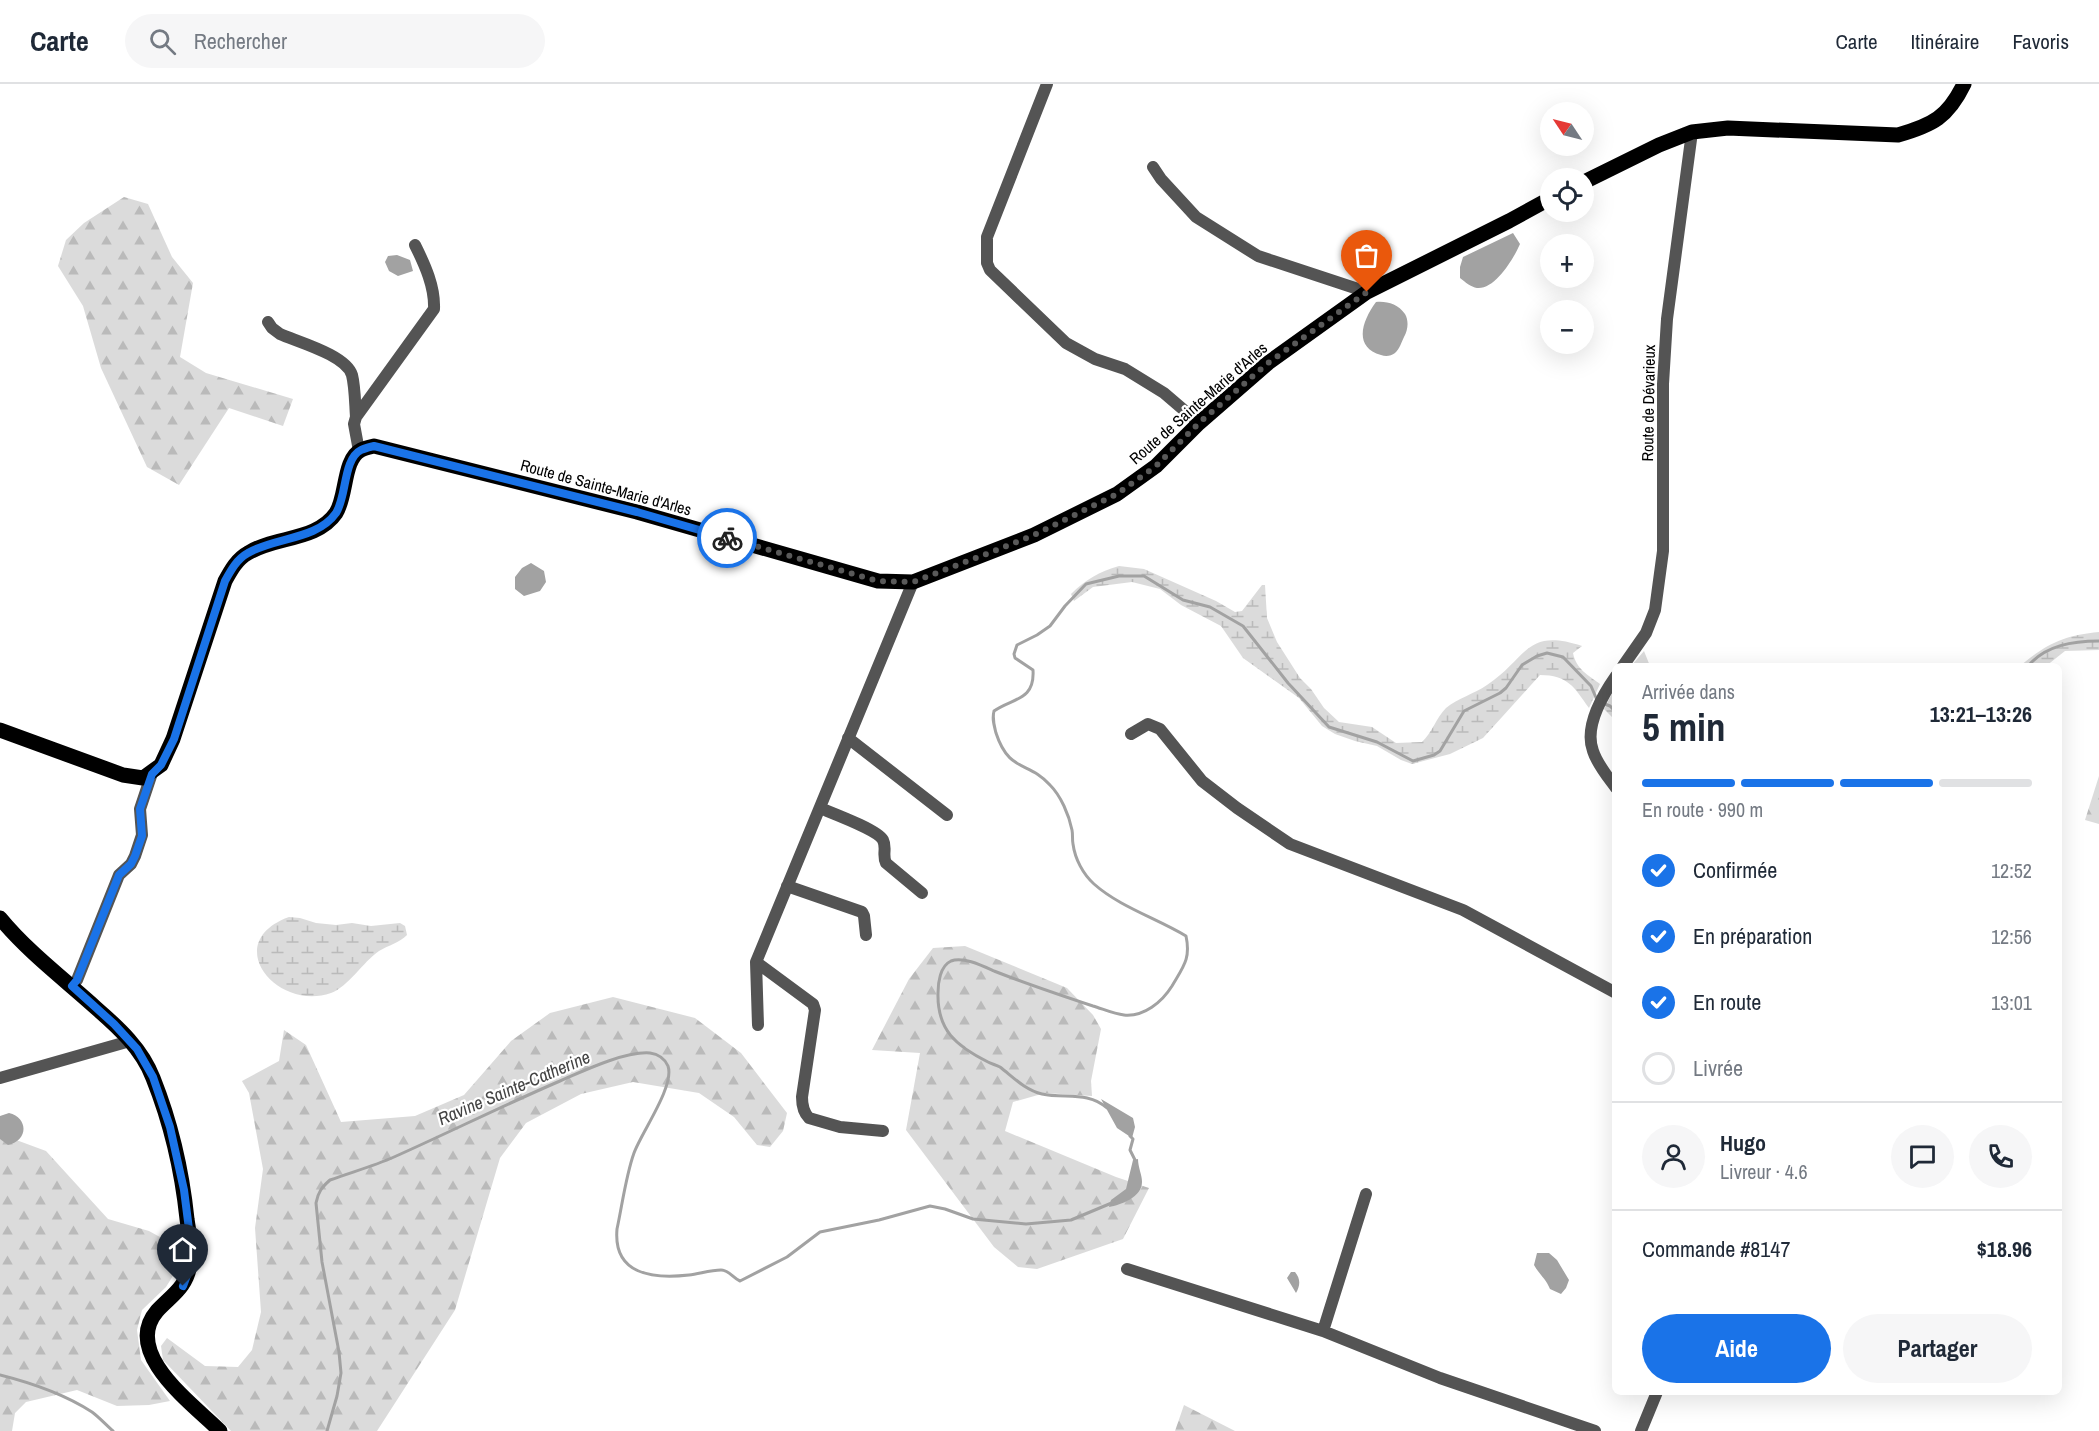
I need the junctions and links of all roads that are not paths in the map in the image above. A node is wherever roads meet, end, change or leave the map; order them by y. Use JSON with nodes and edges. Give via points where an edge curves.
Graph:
{"nodes":[{"id":1,"x":1047,"y":84,"type":"edge"},
{"id":2,"x":1964,"y":84,"type":"edge"},
{"id":3,"x":1692,"y":132,"type":"junction"},
{"id":4,"x":1153,"y":166,"type":"dead end"},
{"id":5,"x":1594,"y":177,"type":"edge"},
{"id":6,"x":1540,"y":204,"type":"edge"},
{"id":7,"x":415,"y":245,"type":"dead end"},
{"id":8,"x":1367,"y":292,"type":"junction"},
{"id":9,"x":268,"y":322,"type":"dead end"},
{"id":10,"x":356,"y":417,"type":"junction"},
{"id":11,"x":1199,"y":423,"type":"junction"},
{"id":12,"x":359,"y":451,"type":"junction"},
{"id":13,"x":913,"y":582,"type":"junction"},
{"id":14,"x":1625,"y":663,"type":"edge"},
{"id":15,"x":1612,"y":682,"type":"edge"},
{"id":16,"x":0,"y":730,"type":"edge"},
{"id":17,"x":1131,"y":734,"type":"dead end"},
{"id":18,"x":848,"y":738,"type":"junction"},
{"id":19,"x":152,"y":774,"type":"junction"},
{"id":20,"x":1612,"y":782,"type":"edge"},
{"id":21,"x":819,"y":808,"type":"junction"},
{"id":22,"x":947,"y":815,"type":"dead end"},
{"id":23,"x":787,"y":886,"type":"junction"},
{"id":24,"x":922,"y":892,"type":"dead end"},
{"id":25,"x":0,"y":918,"type":"edge"},
{"id":26,"x":866,"y":935,"type":"dead end"},
{"id":27,"x":756,"y":962,"type":"junction"},
{"id":28,"x":72,"y":986,"type":"junction"},
{"id":29,"x":1612,"y":991,"type":"edge"},
{"id":30,"x":758,"y":1025,"type":"dead end"},
{"id":31,"x":130,"y":1041,"type":"junction"},
{"id":32,"x":0,"y":1078,"type":"edge"},
{"id":33,"x":883,"y":1131,"type":"dead end"},
{"id":34,"x":1366,"y":1194,"type":"dead end"},
{"id":35,"x":1127,"y":1269,"type":"dead end"},
{"id":36,"x":1323,"y":1331,"type":"junction"},
{"id":37,"x":1656,"y":1395,"type":"edge"},
{"id":38,"x":220,"y":1431,"type":"edge"},
{"id":39,"x":1595,"y":1431,"type":"edge"},
{"id":40,"x":1641,"y":1431,"type":"edge"}],
"edges":[{"from":1,"to":11,"type":"street","via":[[987,237],[990,270],[1066,343],[1125,369],[1164,393]]},
{"from":2,"to":3,"type":"main road","via":[[1942,117],[1898,135],[1728,128]]},
{"from":3,"to":5,"type":"main road"},
{"from":3,"to":14,"type":"street","name":"Route de Dévarieux","via":[[1667,319],[1662,563],[1655,610],[1646,633]]},
{"from":4,"to":8,"type":"street","via":[[1196,217],[1258,256]]},
{"from":6,"to":8,"type":"main road","name":"Route de Sainte-Marie d'Arles"},
{"from":7,"to":10,"type":"street","via":[[431,283],[434,309]]},
{"from":8,"to":11,"type":"main road","name":"Route de Sainte-Marie d'Arles","via":[[1268,363]]},
{"from":9,"to":10,"type":"street","via":[[280,334],[348,367]]},
{"from":10,"to":12,"type":"street"},
{"from":11,"to":13,"type":"main road","name":"Route de Sainte-Marie d'Arles","via":[[1156,466],[1117,494],[1034,535]]},
{"from":12,"to":13,"type":"main road","name":"Route de Sainte-Marie d'Arles","via":[[374,446],[637,512],[878,581]]},
{"from":12,"to":19,"type":"main road","via":[[349,467],[343,498],[322,527],[248,552],[236,563],[225,581],[174,739]]},
{"from":13,"to":18,"type":"street"},
{"from":15,"to":20,"type":"street","via":[[1590,729],[1593,751]]},
{"from":16,"to":19,"type":"main road","via":[[123,775],[143,778]]},
{"from":17,"to":29,"type":"street","via":[[1148,724],[1161,729],[1202,780],[1290,844],[1463,910]]},
{"from":18,"to":21,"type":"street"},
{"from":18,"to":22,"type":"street"},
{"from":19,"to":28,"type":"street","via":[[140,809],[142,836],[135,856],[119,875]]},
{"from":21,"to":23,"type":"street"},
{"from":21,"to":24,"type":"street","via":[[879,834],[885,845],[886,863]]},
{"from":23,"to":26,"type":"street","via":[[862,912]]},
{"from":23,"to":27,"type":"street"},
{"from":25,"to":28,"type":"main road"},
{"from":27,"to":30,"type":"street"},
{"from":27,"to":33,"type":"street","via":[[813,1004],[815,1010],[802,1097],[805,1114],[840,1126]]},
{"from":28,"to":31,"type":"main road"},
{"from":31,"to":32,"type":"street"},
{"from":31,"to":38,"type":"main road","via":[[146,1061],[170,1127],[191,1245],[187,1277],[151,1320],[148,1347],[172,1386]]},
{"from":34,"to":36,"type":"street"},
{"from":35,"to":36,"type":"street"},
{"from":36,"to":39,"type":"street","via":[[1440,1378]]},
{"from":37,"to":40,"type":"street"}]}
